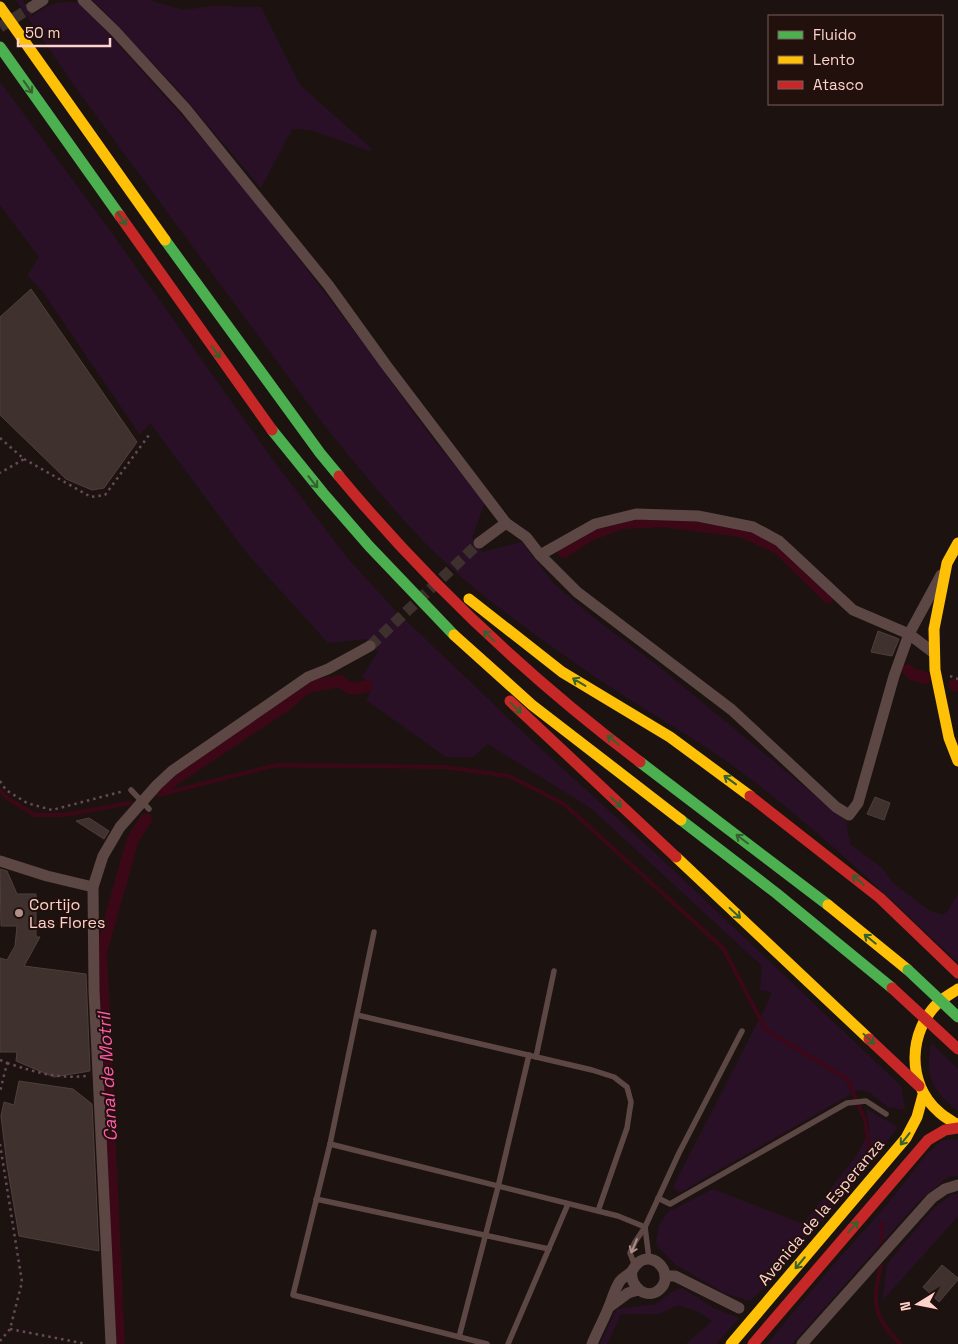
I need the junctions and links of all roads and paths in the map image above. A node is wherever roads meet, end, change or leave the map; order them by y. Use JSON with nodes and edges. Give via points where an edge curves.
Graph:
{"nodes":[{"id":1,"x":43,"y":0,"type":"edge"},
{"id":2,"x":83,"y":0,"type":"edge"},
{"id":3,"x":32,"y":7,"type":"tunnel mouth"},
{"id":4,"x":0,"y":8,"type":"edge"},
{"id":5,"x":0,"y":47,"type":"edge"},
{"id":6,"x":149,"y":435,"type":"dead end"},
{"id":7,"x":0,"y":438,"type":"edge"},
{"id":8,"x":24,"y":459,"type":"junction"},
{"id":9,"x":0,"y":473,"type":"edge"},
{"id":10,"x":378,"y":523,"type":"junction"},
{"id":11,"x":506,"y":523,"type":"junction"},
{"id":12,"x":479,"y":543,"type":"tunnel mouth"},
{"id":13,"x":958,"y":543,"type":"edge"},
{"id":14,"x":540,"y":555,"type":"junction"},
{"id":15,"x":947,"y":563,"type":"junction"},
{"id":16,"x":438,"y":619,"type":"junction"},
{"id":17,"x":909,"y":634,"type":"junction"},
{"id":18,"x":370,"y":646,"type":"tunnel mouth"},
{"id":19,"x":934,"y":653,"type":"junction"},
{"id":20,"x":958,"y":761,"type":"edge"},
{"id":21,"x":0,"y":781,"type":"edge"},
{"id":22,"x":131,"y":790,"type":"joint"},
{"id":23,"x":145,"y":805,"type":"junction"},
{"id":24,"x":0,"y":861,"type":"edge"},
{"id":25,"x":93,"y":887,"type":"junction"},
{"id":26,"x":374,"y":932,"type":"dead end"},
{"id":27,"x":554,"y":971,"type":"dead end"},
{"id":28,"x":958,"y":973,"type":"edge"},
{"id":29,"x":958,"y":989,"type":"edge"},
{"id":30,"x":357,"y":1014,"type":"junction"},
{"id":31,"x":958,"y":1017,"type":"edge"},
{"id":32,"x":742,"y":1031,"type":"dead end"},
{"id":33,"x":958,"y":1049,"type":"edge"},
{"id":34,"x":529,"y":1055,"type":"junction"},
{"id":35,"x":536,"y":1057,"type":"junction"},
{"id":36,"x":0,"y":1060,"type":"edge"},
{"id":37,"x":7,"y":1063,"type":"junction"},
{"id":38,"x":98,"y":1075,"type":"junction"},
{"id":39,"x":921,"y":1091,"type":"junction"},
{"id":40,"x":0,"y":1092,"type":"edge"},
{"id":41,"x":886,"y":1114,"type":"dead end"},
{"id":42,"x":958,"y":1127,"type":"edge"},
{"id":43,"x":0,"y":1144,"type":"edge"},
{"id":44,"x":330,"y":1144,"type":"junction"},
{"id":45,"x":958,"y":1185,"type":"edge"},
{"id":46,"x":498,"y":1186,"type":"junction"},
{"id":47,"x":658,"y":1198,"type":"junction"},
{"id":48,"x":316,"y":1199,"type":"junction"},
{"id":49,"x":568,"y":1204,"type":"junction"},
{"id":50,"x":598,"y":1211,"type":"junction"},
{"id":51,"x":645,"y":1227,"type":"junction"},
{"id":52,"x":486,"y":1236,"type":"junction"},
{"id":53,"x":549,"y":1248,"type":"junction"},
{"id":54,"x":648,"y":1259,"type":"junction"},
{"id":55,"x":634,"y":1268,"type":"junction"},
{"id":56,"x":666,"y":1276,"type":"junction"},
{"id":57,"x":638,"y":1290,"type":"junction"},
{"id":58,"x":609,"y":1307,"type":"junction"},
{"id":59,"x":738,"y":1308,"type":"dead end"},
{"id":60,"x":10,"y":1328,"type":"junction"},
{"id":61,"x":459,"y":1337,"type":"junction"},
{"id":62,"x":0,"y":1341,"type":"edge"},
{"id":63,"x":86,"y":1344,"type":"edge"},
{"id":64,"x":111,"y":1344,"type":"edge"},
{"id":65,"x":487,"y":1344,"type":"edge"},
{"id":66,"x":508,"y":1344,"type":"edge"},
{"id":67,"x":592,"y":1344,"type":"edge"},
{"id":68,"x":731,"y":1344,"type":"edge"},
{"id":69,"x":753,"y":1344,"type":"edge"},
{"id":70,"x":802,"y":1344,"type":"edge"}],
"edges":[{"from":1,"to":3,"type":"street"},
{"from":2,"to":11,"type":"street","via":[[186,109],[317,270]]},
{"from":4,"to":10,"type":"main road","via":[[320,453]]},
{"from":5,"to":16,"type":"main road","one_way":true,"via":[[278,438],[325,497]]},
{"from":6,"to":8,"type":"path","via":[[105,495],[91,497]]},
{"from":7,"to":8,"type":"path"},
{"from":8,"to":9,"type":"path"},
{"from":28,"to":10,"type":"main road","one_way":true,"via":[[880,898],[778,816],[670,737],[562,672],[525,645],[446,579],[406,539]]},
{"from":31,"to":10,"type":"main road","one_way":true,"bridge":true,"via":[[908,970],[630,755],[521,665],[455,604]]},
{"from":11,"to":12,"type":"street"},
{"from":11,"to":14,"type":"street","via":[[526,537]]},
{"from":13,"to":15,"type":"main road"},
{"from":14,"to":17,"type":"street","via":[[595,524],[636,514],[698,516],[753,527],[779,541],[853,610]]},
{"from":14,"to":17,"type":"street","via":[[576,592],[732,710],[836,808],[848,815],[858,803]]},
{"from":15,"to":17,"type":"street"},
{"from":15,"to":19,"type":"main road","via":[[934,629]]},
{"from":16,"to":33,"type":"main road","bridge":true,"via":[[468,649],[600,760],[807,917]]},
{"from":16,"to":39,"type":"main road","one_way":true,"via":[[459,653]]},
{"from":17,"to":19,"type":"street"},
{"from":18,"to":23,"type":"street","via":[[308,677],[242,721],[172,771]]},
{"from":19,"to":20,"type":"main road","via":[[949,738]]},
{"from":21,"to":22,"type":"path","via":[[6,790],[27,803],[52,810]]},
{"from":22,"to":23,"type":"lane"},
{"from":23,"to":25,"type":"street","via":[[120,827],[103,856]]},
{"from":24,"to":25,"type":"street"},
{"from":25,"to":38,"type":"street"},
{"from":26,"to":30,"type":"lane"},
{"from":27,"to":35,"type":"lane"},
{"from":29,"to":39,"type":"main road","via":[[938,1002],[924,1020],[915,1041],[914,1064]]},
{"from":30,"to":34,"type":"lane"},
{"from":30,"to":44,"type":"lane"},
{"from":32,"to":47,"type":"lane"},
{"from":34,"to":35,"type":"lane"},
{"from":34,"to":46,"type":"lane"},
{"from":35,"to":50,"type":"lane","via":[[614,1077],[627,1087],[631,1102],[627,1128]]},
{"from":36,"to":37,"type":"path"},
{"from":37,"to":38,"type":"path","via":[[41,1074]]},
{"from":37,"to":40,"type":"path"},
{"from":38,"to":64,"type":"street"},
{"from":39,"to":42,"type":"main road","via":[[934,1109]]},
{"from":39,"to":68,"type":"main road","name":"Avenida de la Esperanza","one_way":true,"via":[[919,1114],[906,1138]]},
{"from":41,"to":47,"type":"lane","via":[[866,1101],[847,1103],[670,1204]]},
{"from":69,"to":42,"type":"main road","name":"Avenida de la Esperanza","one_way":true,"via":[[928,1140]]},
{"from":43,"to":60,"type":"path","via":[[22,1282]]},
{"from":44,"to":46,"type":"lane"},
{"from":44,"to":48,"type":"lane"},
{"from":45,"to":70,"type":"street","via":[[932,1198]]},
{"from":46,"to":49,"type":"lane"},
{"from":46,"to":52,"type":"lane"},
{"from":47,"to":51,"type":"lane"},
{"from":48,"to":52,"type":"lane"},
{"from":48,"to":61,"type":"lane","via":[[293,1295]]},
{"from":49,"to":50,"type":"lane"},
{"from":49,"to":53,"type":"lane"},
{"from":50,"to":51,"type":"lane"},
{"from":51,"to":54,"type":"lane"},
{"from":51,"to":55,"type":"lane","one_way":true,"via":[[630,1253]]},
{"from":52,"to":53,"type":"lane"},
{"from":52,"to":61,"type":"lane"},
{"from":53,"to":66,"type":"lane"},
{"from":54,"to":55,"type":"street"},
{"from":54,"to":56,"type":"street","via":[[658,1262]]},
{"from":55,"to":57,"type":"street","via":[[632,1281]]},
{"from":55,"to":58,"type":"street","via":[[621,1280]]},
{"from":56,"to":57,"type":"street","via":[[654,1293]]},
{"from":56,"to":59,"type":"street","via":[[675,1276]]},
{"from":57,"to":58,"type":"street"},
{"from":58,"to":67,"type":"street"},
{"from":60,"to":62,"type":"path"},
{"from":60,"to":63,"type":"path"},
{"from":61,"to":65,"type":"lane"}]}
